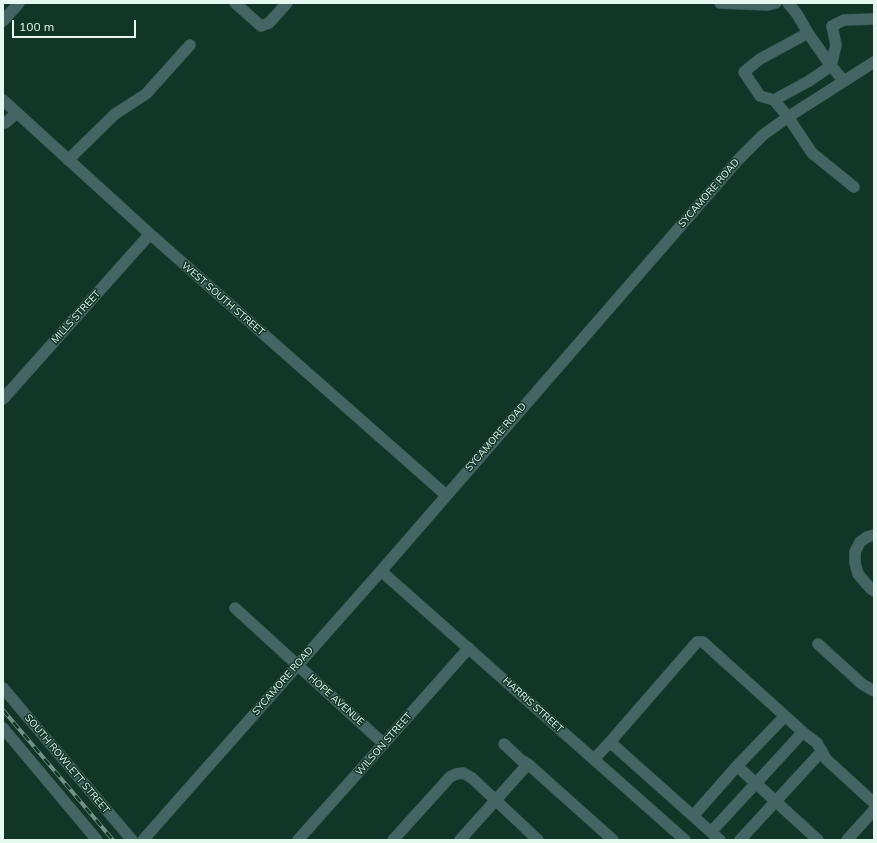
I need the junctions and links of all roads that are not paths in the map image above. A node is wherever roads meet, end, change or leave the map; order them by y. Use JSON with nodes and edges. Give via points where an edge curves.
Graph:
{"nodes":[{"id":1,"x":19,"y":3,"type":"edge"},
{"id":2,"x":235,"y":3,"type":"edge"},
{"id":3,"x":288,"y":3,"type":"edge"},
{"id":4,"x":720,"y":3,"type":"edge"},
{"id":5,"x":776,"y":3,"type":"edge"},
{"id":6,"x":788,"y":3,"type":"edge"},
{"id":7,"x":874,"y":19,"type":"edge"},
{"id":8,"x":3,"y":21,"type":"edge"},
{"id":9,"x":808,"y":33,"type":"junction"},
{"id":10,"x":190,"y":45,"type":"dead end"},
{"id":11,"x":874,"y":62,"type":"edge"},
{"id":12,"x":831,"y":66,"type":"junction"},
{"id":13,"x":844,"y":81,"type":"junction"},
{"id":14,"x":3,"y":100,"type":"edge"},
{"id":15,"x":774,"y":100,"type":"junction"},
{"id":16,"x":17,"y":113,"type":"junction"},
{"id":17,"x":788,"y":117,"type":"junction"},
{"id":18,"x":3,"y":122,"type":"edge"},
{"id":19,"x":68,"y":160,"type":"junction"},
{"id":20,"x":854,"y":187,"type":"dead end"},
{"id":21,"x":150,"y":234,"type":"junction"},
{"id":22,"x":3,"y":399,"type":"edge"},
{"id":23,"x":446,"y":495,"type":"junction"},
{"id":24,"x":874,"y":535,"type":"edge"},
{"id":25,"x":381,"y":570,"type":"junction"},
{"id":26,"x":874,"y":591,"type":"edge"},
{"id":27,"x":235,"y":608,"type":"dead end"},
{"id":28,"x":818,"y":644,"type":"dead end"},
{"id":29,"x":468,"y":648,"type":"junction"},
{"id":30,"x":296,"y":665,"type":"junction"},
{"id":31,"x":3,"y":688,"type":"edge"},
{"id":32,"x":874,"y":691,"type":"edge"},
{"id":33,"x":785,"y":716,"type":"junction"},
{"id":34,"x":3,"y":728,"type":"edge"},
{"id":35,"x":803,"y":732,"type":"junction"},
{"id":36,"x":610,"y":742,"type":"junction"},
{"id":37,"x":384,"y":744,"type":"junction"},
{"id":38,"x":504,"y":744,"type":"dead end"},
{"id":39,"x":822,"y":751,"type":"junction"},
{"id":40,"x":594,"y":759,"type":"junction"},
{"id":41,"x":528,"y":764,"type":"junction"},
{"id":42,"x":737,"y":766,"type":"junction"},
{"id":43,"x":756,"y":784,"type":"junction"},
{"id":44,"x":495,"y":801,"type":"junction"},
{"id":45,"x":776,"y":801,"type":"junction"},
{"id":46,"x":874,"y":803,"type":"edge"},
{"id":47,"x":874,"y":810,"type":"edge"},
{"id":48,"x":694,"y":816,"type":"junction"},
{"id":49,"x":716,"y":836,"type":"edge"},
{"id":50,"x":531,"y":838,"type":"edge"},
{"id":51,"x":97,"y":840,"type":"edge"},
{"id":52,"x":132,"y":840,"type":"edge"},
{"id":53,"x":143,"y":840,"type":"edge"},
{"id":54,"x":298,"y":840,"type":"edge"},
{"id":55,"x":393,"y":840,"type":"edge"},
{"id":56,"x":460,"y":840,"type":"edge"},
{"id":57,"x":613,"y":840,"type":"edge"},
{"id":58,"x":685,"y":840,"type":"edge"},
{"id":59,"x":740,"y":840,"type":"edge"},
{"id":60,"x":818,"y":840,"type":"edge"},
{"id":61,"x":847,"y":840,"type":"edge"}],
"edges":[{"from":1,"to":8,"type":"street"},
{"from":2,"to":3,"type":"street","via":[[261,26],[269,23]]},
{"from":4,"to":5,"type":"street","via":[[768,6]]},
{"from":6,"to":9,"type":"street"},
{"from":7,"to":12,"type":"street","via":[[844,20],[832,26],[836,45]]},
{"from":9,"to":12,"type":"street"},
{"from":9,"to":15,"type":"street","via":[[760,59],[744,72],[760,96]]},
{"from":10,"to":19,"type":"street","via":[[146,94],[115,114]]},
{"from":11,"to":13,"type":"street","name":"SYCAMORE ROAD"},
{"from":12,"to":13,"type":"street"},
{"from":12,"to":15,"type":"street","via":[[809,82]]},
{"from":13,"to":17,"type":"street","name":"SYCAMORE ROAD"},
{"from":14,"to":16,"type":"street","name":"WEST SOUTH STREET"},
{"from":15,"to":17,"type":"street"},
{"from":16,"to":18,"type":"street"},
{"from":16,"to":19,"type":"street","name":"WEST SOUTH STREET"},
{"from":17,"to":20,"type":"street","via":[[812,153]]},
{"from":17,"to":23,"type":"street","name":"SYCAMORE ROAD","via":[[763,135],[738,160]]},
{"from":19,"to":21,"type":"street","name":"WEST SOUTH STREET"},
{"from":21,"to":22,"type":"street","name":"MILLS STREET"},
{"from":21,"to":23,"type":"street","name":"WEST SOUTH STREET"},
{"from":23,"to":25,"type":"street","name":"SYCAMORE ROAD"},
{"from":24,"to":26,"type":"street","via":[[860,542],[855,552],[858,574]]},
{"from":25,"to":29,"type":"street","name":"HARRIS STREET"},
{"from":25,"to":30,"type":"street","name":"SYCAMORE ROAD"},
{"from":27,"to":30,"type":"street","name":"HOPE AVENUE"},
{"from":28,"to":32,"type":"street","via":[[862,684]]},
{"from":29,"to":37,"type":"street","name":"WILSON STREET"},
{"from":29,"to":40,"type":"street","name":"HARRIS STREET"},
{"from":30,"to":37,"type":"street","name":"HOPE AVENUE"},
{"from":30,"to":53,"type":"street","name":"SYCAMORE ROAD"},
{"from":31,"to":52,"type":"street","name":"SOUTH ROWLETT STREET"},
{"from":33,"to":35,"type":"street"},
{"from":33,"to":36,"type":"street","via":[[702,642],[697,642]]},
{"from":33,"to":42,"type":"street"},
{"from":34,"to":51,"type":"street"},
{"from":35,"to":39,"type":"street","via":[[817,743]]},
{"from":35,"to":43,"type":"street"},
{"from":36,"to":40,"type":"street"},
{"from":36,"to":48,"type":"street"},
{"from":37,"to":54,"type":"street","name":"WILSON STREET"},
{"from":38,"to":41,"type":"street"},
{"from":39,"to":45,"type":"street"},
{"from":39,"to":46,"type":"street","via":[[826,759]]},
{"from":40,"to":58,"type":"street","name":"HARRIS STREET"},
{"from":41,"to":44,"type":"street"},
{"from":41,"to":57,"type":"street"},
{"from":42,"to":43,"type":"street"},
{"from":42,"to":48,"type":"street"},
{"from":43,"to":45,"type":"street"},
{"from":43,"to":49,"type":"street"},
{"from":44,"to":50,"type":"street"},
{"from":44,"to":55,"type":"street","via":[[472,778],[463,773],[456,774],[450,777]]},
{"from":44,"to":56,"type":"street"},
{"from":45,"to":59,"type":"street"},
{"from":45,"to":60,"type":"street"},
{"from":47,"to":61,"type":"street"},
{"from":48,"to":49,"type":"street"}]}
